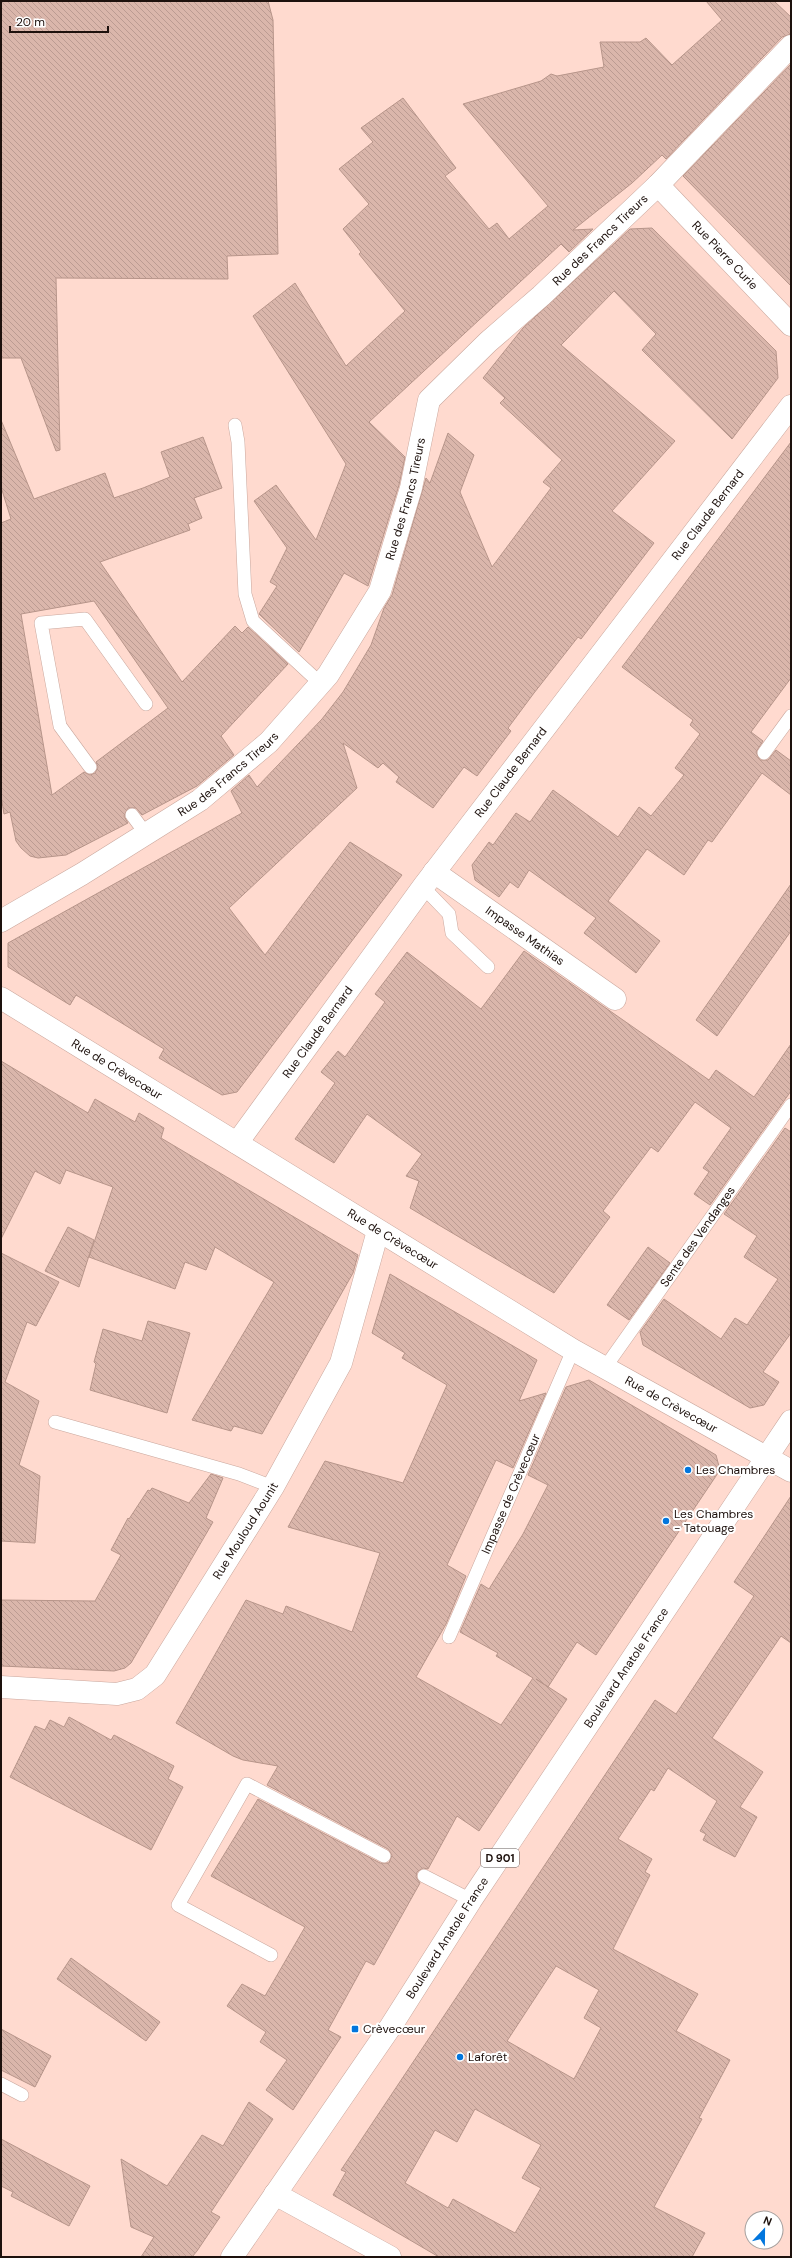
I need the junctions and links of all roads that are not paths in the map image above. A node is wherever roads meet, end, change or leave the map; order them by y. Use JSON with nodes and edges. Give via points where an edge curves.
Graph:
{"nodes":[{"id":1,"x":791,"y":46,"type":"edge"},
{"id":2,"x":658,"y":185,"type":"junction"},
{"id":3,"x":791,"y":325,"type":"edge"},
{"id":4,"x":791,"y":406,"type":"edge"},
{"id":5,"x":235,"y":425,"type":"dead end"},
{"id":6,"x":320,"y":684,"type":"junction"},
{"id":7,"x":146,"y":704,"type":"dead end"},
{"id":8,"x":788,"y":725,"type":"edge"},
{"id":9,"x":764,"y":753,"type":"dead end"},
{"id":10,"x":90,"y":767,"type":"dead end"},
{"id":11,"x":132,"y":815,"type":"dead end"},
{"id":12,"x":146,"y":834,"type":"junction"},
{"id":13,"x":429,"y":879,"type":"junction"},
{"id":14,"x":1,"y":922,"type":"edge"},
{"id":15,"x":488,"y":968,"type":"dead end"},
{"id":16,"x":1,"y":998,"type":"edge"},
{"id":17,"x":615,"y":999,"type":"dead end"},
{"id":18,"x":791,"y":1105,"type":"edge"},
{"id":19,"x":237,"y":1143,"type":"junction"},
{"id":20,"x":378,"y":1231,"type":"junction"},
{"id":21,"x":573,"y":1350,"type":"junction"},
{"id":22,"x":604,"y":1369,"type":"junction"},
{"id":23,"x":791,"y":1421,"type":"edge"},
{"id":24,"x":55,"y":1422,"type":"dead end"},
{"id":25,"x":768,"y":1458,"type":"junction"},
{"id":26,"x":791,"y":1471,"type":"edge"},
{"id":27,"x":273,"y":1487,"type":"junction"},
{"id":28,"x":448,"y":1637,"type":"dead end"},
{"id":29,"x":1,"y":1687,"type":"edge"},
{"id":30,"x":384,"y":1856,"type":"dead end"},
{"id":31,"x":424,"y":1876,"type":"dead end"},
{"id":32,"x":471,"y":1900,"type":"junction"},
{"id":33,"x":271,"y":1955,"type":"dead end"},
{"id":34,"x":1,"y":2084,"type":"edge"},
{"id":35,"x":22,"y":2095,"type":"dead end"},
{"id":36,"x":275,"y":2194,"type":"junction"},
{"id":37,"x":232,"y":2257,"type":"edge"},
{"id":38,"x":390,"y":2257,"type":"edge"}],
"edges":[{"from":1,"to":2,"type":"street","name":"Rue des Francs Tireurs"},
{"from":2,"to":3,"type":"street","name":"Rue Pierre Curie"},
{"from":2,"to":6,"type":"street","name":"Rue des Francs Tireurs","via":[[429,400],[411,488],[380,591]]},
{"from":4,"to":13,"type":"street","name":"Rue Claude Bernard"},
{"from":5,"to":6,"type":"lane","via":[[238,442],[244,594],[253,621]]},
{"from":6,"to":12,"type":"street","name":"Rue des Francs Tireurs","via":[[270,742],[200,800]]},
{"from":7,"to":10,"type":"lane","via":[[85,619],[41,623],[60,726]]},
{"from":8,"to":9,"type":"lane"},
{"from":11,"to":12,"type":"lane"},
{"from":12,"to":14,"type":"street","name":"Rue des Francs Tireurs"},
{"from":13,"to":15,"type":"lane","via":[[449,914],[452,933]]},
{"from":13,"to":17,"type":"street","name":"Impasse Mathias"},
{"from":13,"to":19,"type":"street","name":"Rue Claude Bernard"},
{"from":16,"to":19,"type":"street","name":"Rue de Crèvecœur"},
{"from":18,"to":22,"type":"lane","name":"Sente des Vendanges"},
{"from":19,"to":20,"type":"street","name":"Rue de Crèvecœur"},
{"from":20,"to":21,"type":"street","name":"Rue de Crèvecœur"},
{"from":20,"to":27,"type":"street","name":"Rue Mouloud Aounit","via":[[341,1363]]},
{"from":21,"to":22,"type":"street","name":"Rue de Crèvecœur"},
{"from":21,"to":28,"type":"lane","name":"Impasse de Crèvecœur"},
{"from":22,"to":25,"type":"street","name":"Rue de Crèvecœur"},
{"from":23,"to":25,"type":"street","number":"D 901"},
{"from":24,"to":27,"type":"lane","via":[[239,1474]]},
{"from":25,"to":26,"type":"street","name":"Rue de Crèvecœur"},
{"from":25,"to":32,"type":"street","name":"Boulevard Anatole France","number":"D 901"},
{"from":27,"to":29,"type":"street","name":"Rue Mouloud Aounit","via":[[155,1675],[137,1689],[117,1694]]},
{"from":30,"to":33,"type":"lane","via":[[247,1784],[178,1905]]},
{"from":31,"to":32,"type":"lane"},
{"from":32,"to":36,"type":"street","name":"Boulevard Anatole France","number":"D 901","via":[[391,2026]]},
{"from":34,"to":35,"type":"lane"},
{"from":36,"to":37,"type":"street","name":"Boulevard Anatole France","number":"D 901"},
{"from":36,"to":38,"type":"street"}]}
